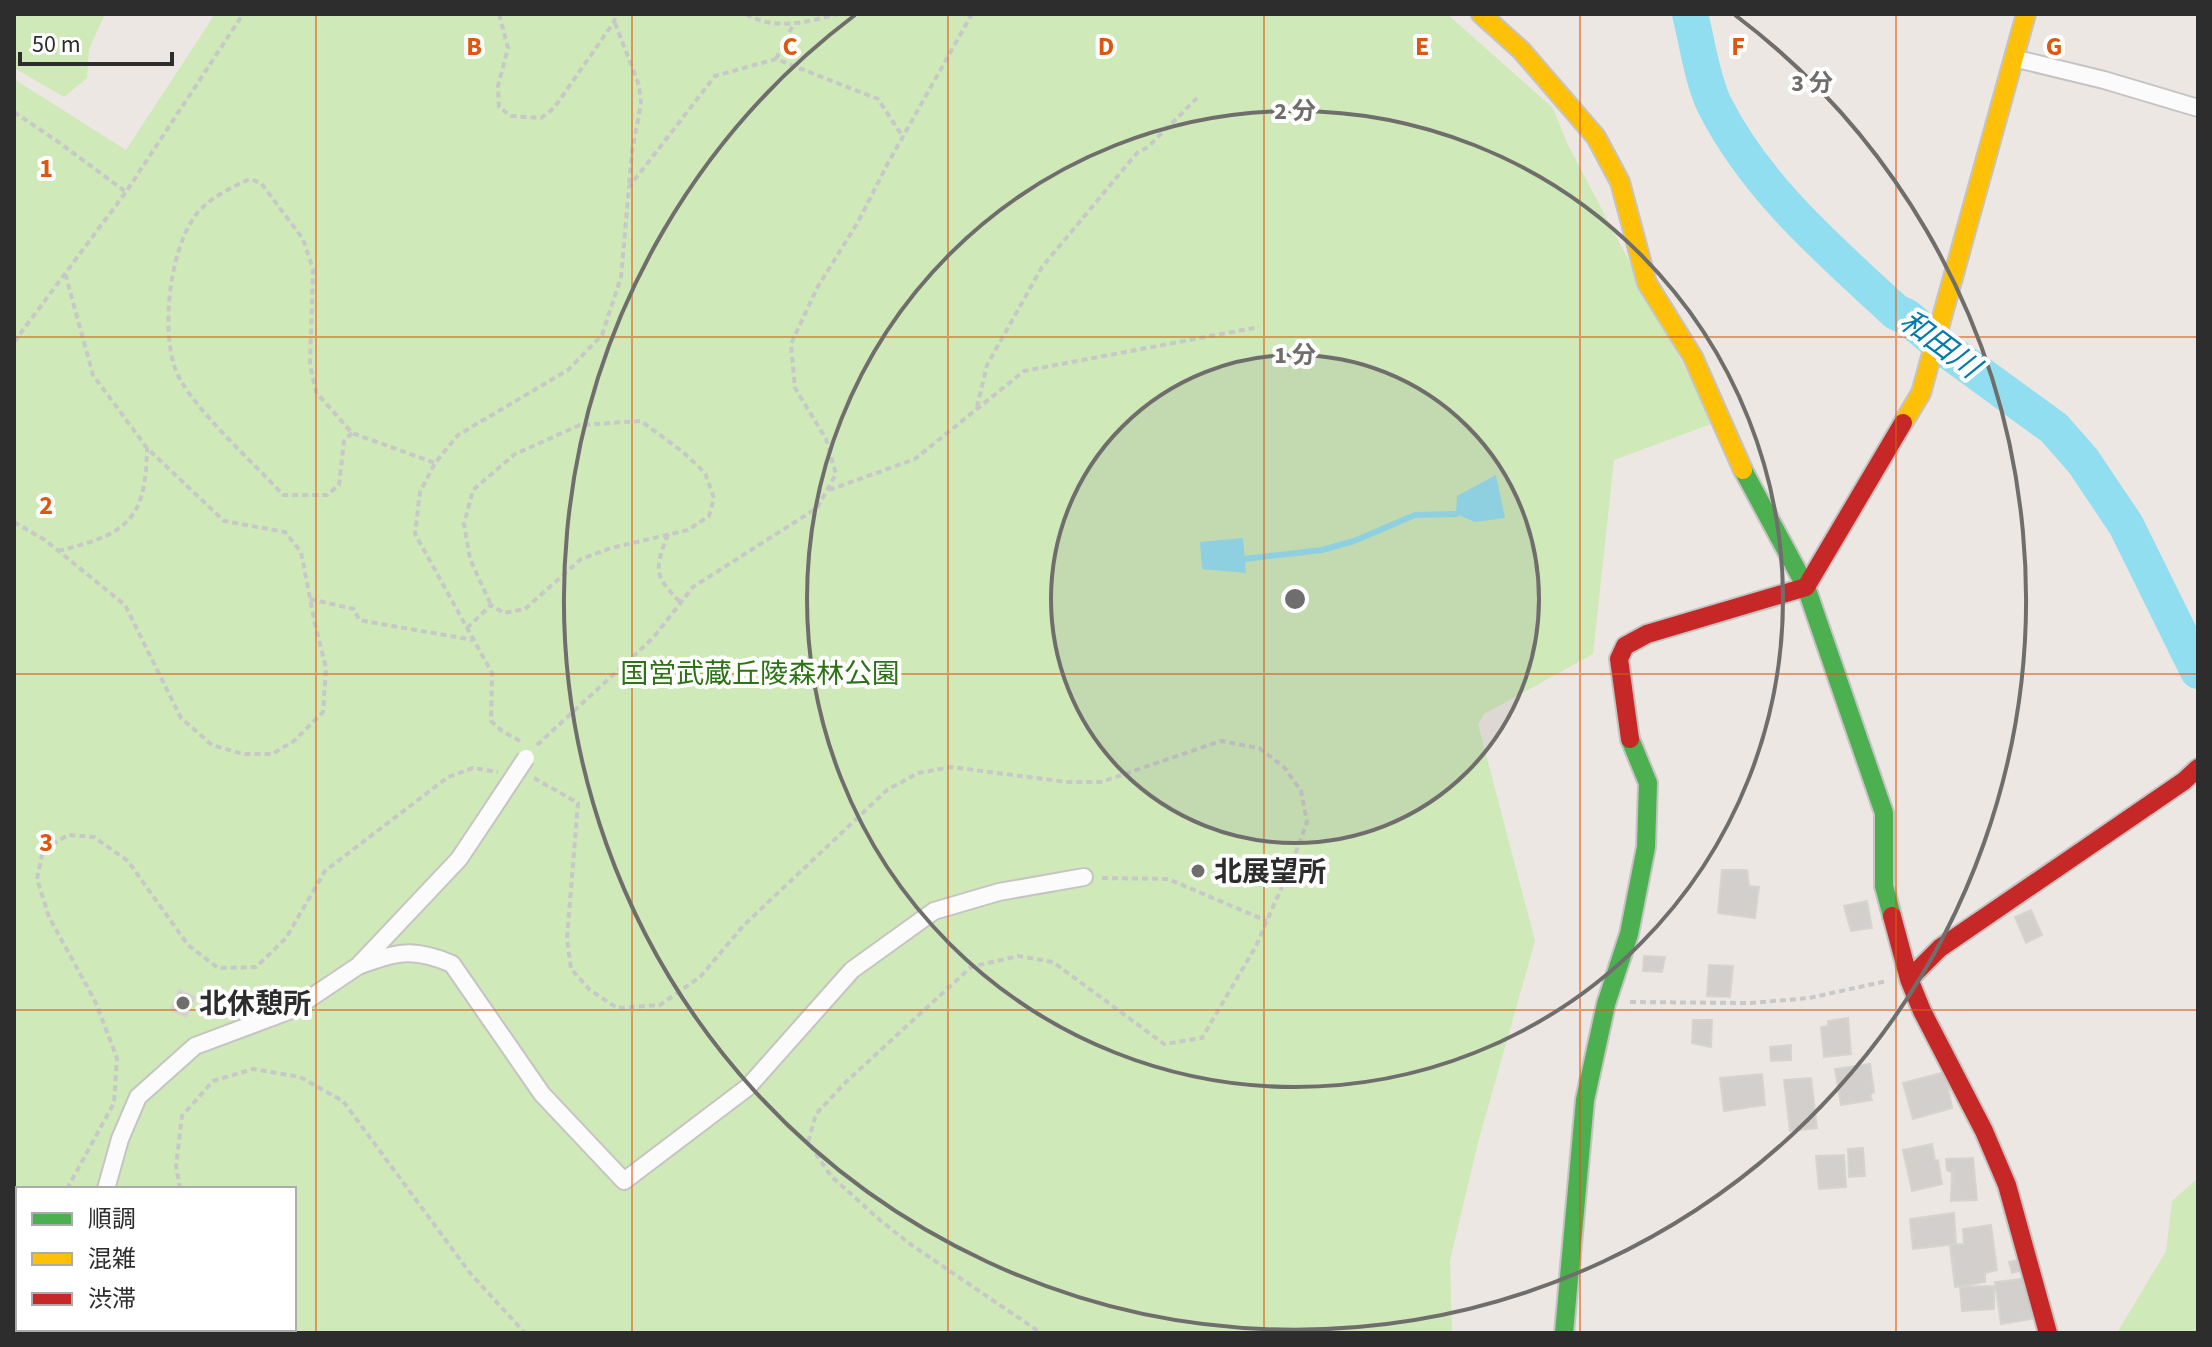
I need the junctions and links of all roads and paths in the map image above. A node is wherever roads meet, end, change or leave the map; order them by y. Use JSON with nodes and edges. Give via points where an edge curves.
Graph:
{"nodes":[{"id":1,"x":243,"y":14,"type":"edge"},
{"id":2,"x":499,"y":14,"type":"edge"},
{"id":3,"x":616,"y":14,"type":"edge"},
{"id":4,"x":746,"y":14,"type":"edge"},
{"id":5,"x":838,"y":14,"type":"edge"},
{"id":6,"x":972,"y":14,"type":"edge"},
{"id":7,"x":1481,"y":14,"type":"edge"},
{"id":8,"x":2026,"y":14,"type":"edge"},
{"id":9,"x":614,"y":22,"type":"junction"},
{"id":10,"x":793,"y":25,"type":"junction"},
{"id":11,"x":2013,"y":58,"type":"junction"},
{"id":12,"x":776,"y":59,"type":"junction"},
{"id":13,"x":1200,"y":95,"type":"dead end"},
{"id":14,"x":2198,"y":108,"type":"edge"},
{"id":15,"x":14,"y":112,"type":"edge"},
{"id":16,"x":903,"y":137,"type":"junction"},
{"id":17,"x":629,"y":187,"type":"junction"},
{"id":18,"x":126,"y":192,"type":"junction"},
{"id":19,"x":65,"y":273,"type":"junction"},
{"id":20,"x":1259,"y":327,"type":"dead end"},
{"id":21,"x":14,"y":342,"type":"edge"},
{"id":22,"x":977,"y":410,"type":"junction"},
{"id":23,"x":352,"y":433,"type":"junction"},
{"id":24,"x":147,"y":448,"type":"junction"},
{"id":25,"x":435,"y":463,"type":"junction"},
{"id":26,"x":827,"y":491,"type":"junction"},
{"id":27,"x":14,"y":522,"type":"edge"},
{"id":28,"x":668,"y":534,"type":"junction"},
{"id":29,"x":58,"y":551,"type":"junction"},
{"id":30,"x":1806,"y":587,"type":"junction"},
{"id":31,"x":310,"y":599,"type":"junction"},
{"id":32,"x":680,"y":602,"type":"junction"},
{"id":33,"x":491,"y":605,"type":"junction"},
{"id":34,"x":467,"y":628,"type":"junction"},
{"id":35,"x":474,"y":641,"type":"junction"},
{"id":36,"x":530,"y":754,"type":"junction"},
{"id":37,"x":2198,"y":768,"type":"edge"},
{"id":38,"x":499,"y":773,"type":"dead end"},
{"id":39,"x":525,"y":777,"type":"dead end"},
{"id":40,"x":1084,"y":877,"type":"joint"},
{"id":41,"x":1267,"y":921,"type":"junction"},
{"id":42,"x":358,"y":966,"type":"junction"},
{"id":43,"x":1909,"y":979,"type":"junction"},
{"id":44,"x":1606,"y":1004,"type":"junction"},
{"id":45,"x":68,"y":1187,"type":"edge"},
{"id":46,"x":107,"y":1187,"type":"edge"},
{"id":47,"x":180,"y":1187,"type":"edge"},
{"id":48,"x":525,"y":1333,"type":"edge"},
{"id":49,"x":1041,"y":1333,"type":"edge"},
{"id":50,"x":1564,"y":1333,"type":"edge"},
{"id":51,"x":2048,"y":1333,"type":"edge"}],
"edges":[{"from":1,"to":18,"type":"path"},
{"from":2,"to":9,"type":"path","via":[[508,48],[498,86],[499,107],[511,116],[541,118],[554,108]]},
{"from":3,"to":9,"type":"path"},
{"from":4,"to":10,"type":"path","via":[[757,21]]},
{"from":5,"to":10,"type":"path"},
{"from":6,"to":16,"type":"path"},
{"from":7,"to":30,"type":"street","via":[[1521,50],[1596,137],[1620,182],[1647,283],[1693,357],[1745,475]]},
{"from":8,"to":11,"type":"street"},
{"from":9,"to":17,"type":"path","via":[[639,85],[641,104]]},
{"from":10,"to":12,"type":"path"},
{"from":11,"to":14,"type":"street"},
{"from":11,"to":30,"type":"street","via":[[1921,393]]},
{"from":12,"to":16,"type":"path","via":[[878,99]]},
{"from":12,"to":17,"type":"path","via":[[715,76]]},
{"from":13,"to":22,"type":"path","via":[[1137,153],[1042,267],[987,365]]},
{"from":15,"to":18,"type":"path"},
{"from":16,"to":26,"type":"path","via":[[791,344],[795,388],[826,439],[836,474]]},
{"from":17,"to":25,"type":"path","via":[[621,277],[602,335],[568,370],[458,435]]},
{"from":18,"to":19,"type":"path"},
{"from":19,"to":21,"type":"path"},
{"from":19,"to":24,"type":"path","via":[[93,375]]},
{"from":20,"to":22,"type":"path","via":[[1024,371]]},
{"from":22,"to":26,"type":"path","via":[[915,459]]},
{"from":23,"to":23,"type":"path","via":[[316,392],[310,365],[313,269],[303,239],[261,183],[250,179],[200,208],[179,245],[168,298],[168,330],[178,377],[283,495],[327,495],[339,485],[344,441]]},
{"from":23,"to":25,"type":"path"},
{"from":24,"to":29,"type":"path","via":[[147,484],[131,519],[114,533]]},
{"from":24,"to":31,"type":"path","via":[[224,521],[285,532],[301,552]]},
{"from":25,"to":34,"type":"path","via":[[420,492],[415,534]]},
{"from":26,"to":32,"type":"path","via":[[817,508],[693,587]]},
{"from":27,"to":29,"type":"path"},
{"from":28,"to":32,"type":"path","via":[[657,565],[661,583]]},
{"from":28,"to":33,"type":"path","via":[[581,559],[525,609],[504,613]]},
{"from":28,"to":33,"type":"path","via":[[688,530],[709,516],[714,498],[705,473],[641,421],[580,425],[515,454],[473,490],[464,524],[470,559]]},
{"from":29,"to":31,"type":"path","via":[[125,605],[181,718],[212,745],[243,754],[272,754],[323,712],[326,668]]},
{"from":30,"to":43,"type":"street","via":[[1884,813],[1884,886]]},
{"from":30,"to":44,"type":"street","via":[[1647,634],[1625,646],[1619,659],[1627,732],[1648,783],[1646,847],[1629,934]]},
{"from":31,"to":35,"type":"path","via":[[354,609],[359,620]]},
{"from":32,"to":36,"type":"path","via":[[653,638]]},
{"from":33,"to":34,"type":"path"},
{"from":34,"to":35,"type":"path"},
{"from":35,"to":36,"type":"path","via":[[492,673],[491,721]]},
{"from":36,"to":42,"type":"street","bridge":true,"via":[[459,859]]},
{"from":37,"to":43,"type":"street","via":[[1940,948]]},
{"from":38,"to":45,"type":"path","via":[[473,768],[448,777],[325,871],[286,938],[256,967],[218,968],[188,945],[128,861],[94,837],[68,835],[43,850],[37,879],[49,917],[95,1001],[117,1058],[114,1103]]},
{"from":39,"to":41,"type":"path","via":[[578,803],[567,938],[571,969],[617,1008],[660,1005],[700,977],[744,925],[887,790],[918,773],[951,767],[1101,782],[1221,741],[1259,748],[1284,767],[1301,791],[1307,822]]},
{"from":40,"to":41,"type":"path","via":[[1168,879]]},
{"from":40,"to":42,"type":"street","via":[[999,892],[934,911],[852,970],[748,1087],[624,1181],[542,1094],[452,964],[429,954],[394,953]]},
{"from":41,"to":49,"type":"path","via":[[1202,1038],[1164,1044],[1053,962],[1018,956],[971,967],[816,1114],[808,1142],[831,1176],[910,1244]]},
{"from":42,"to":46,"type":"street","via":[[294,1009],[195,1046],[138,1097]]},
{"from":43,"to":44,"type":"path","via":[[1751,1003]]},
{"from":43,"to":51,"type":"street","via":[[2007,1185]]},
{"from":44,"to":50,"type":"street","via":[[1585,1100]]},
{"from":47,"to":48,"type":"path","via":[[176,1166],[182,1116],[213,1081],[253,1069],[300,1077],[343,1101],[470,1273]]}]}
